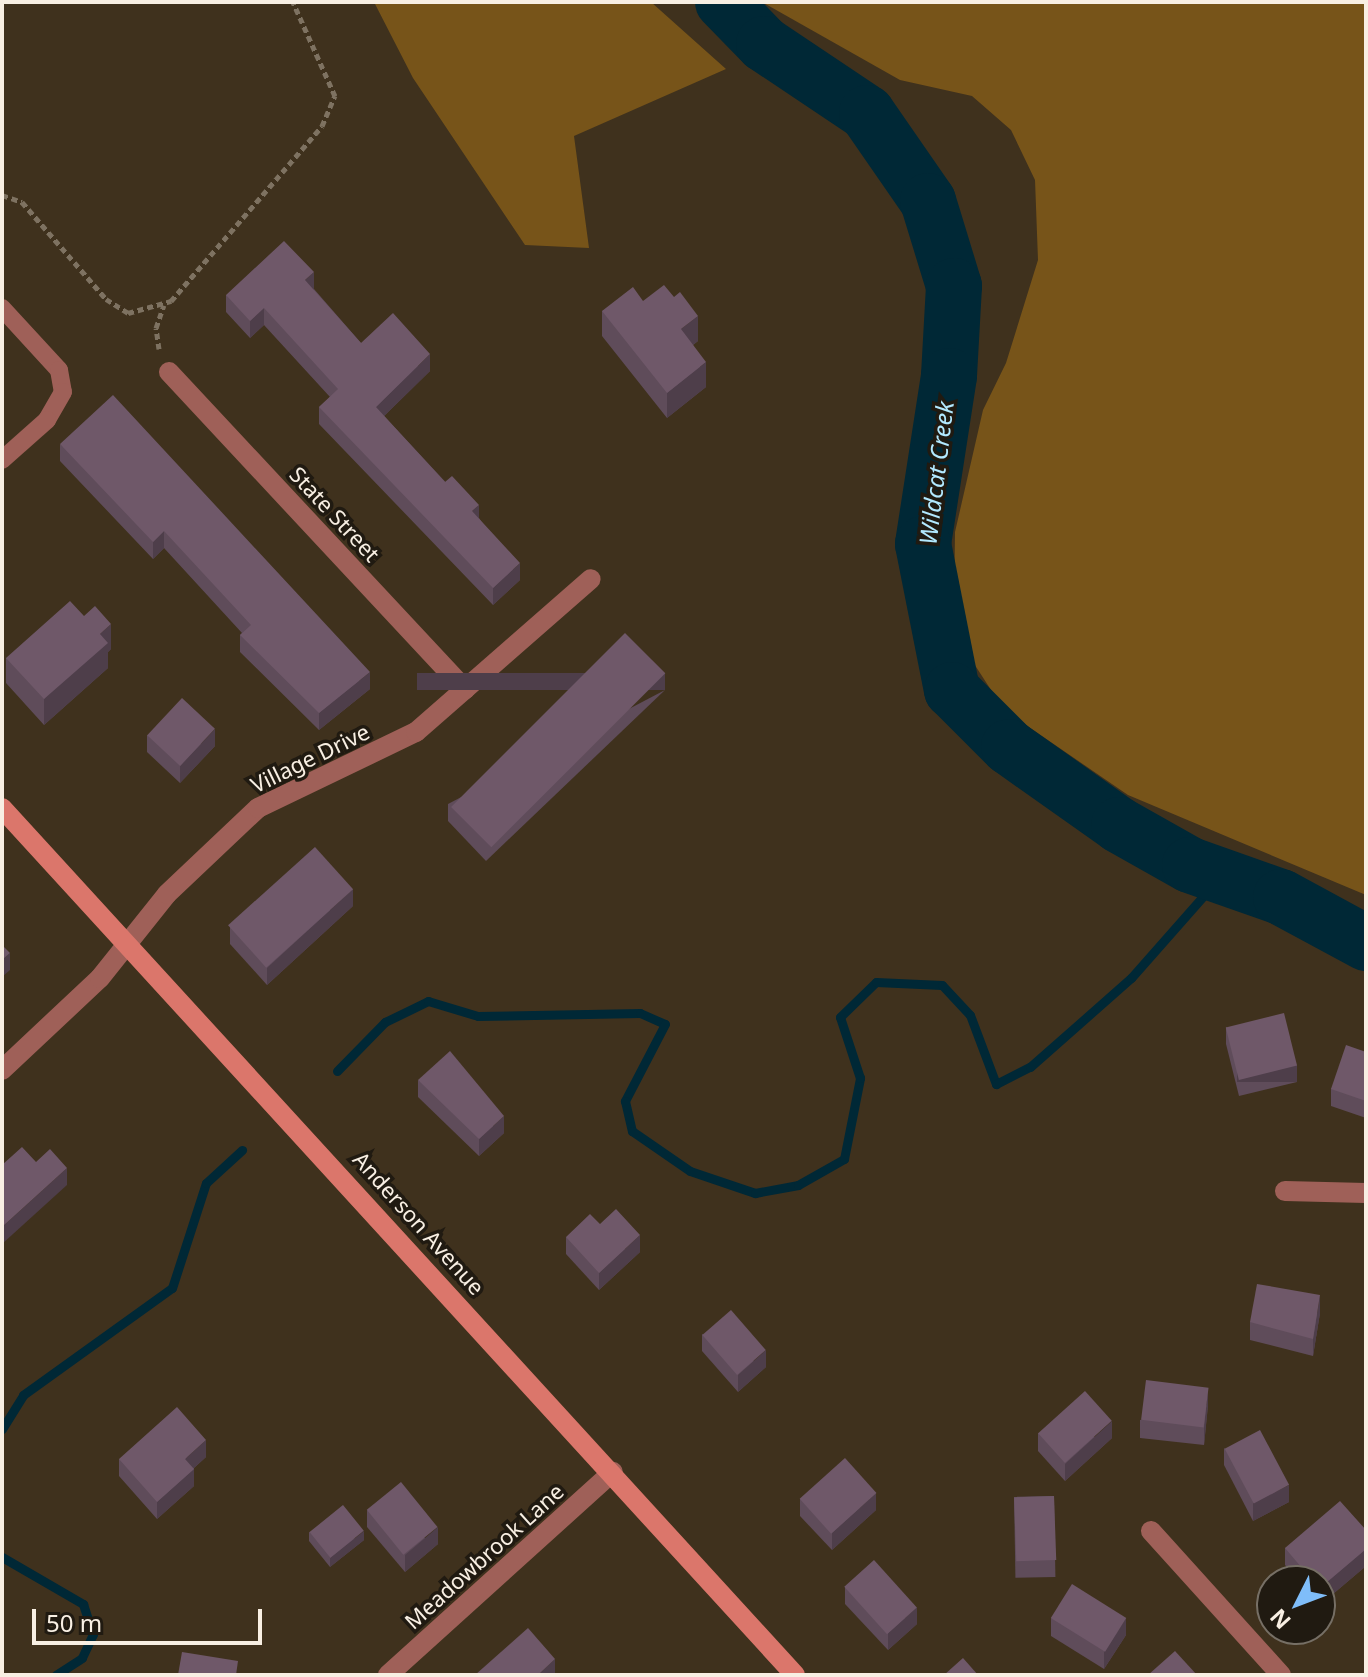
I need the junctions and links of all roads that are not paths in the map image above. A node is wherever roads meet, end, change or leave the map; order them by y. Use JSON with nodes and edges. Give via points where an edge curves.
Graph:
{"nodes":[{"id":1,"x":2,"y":308,"type":"edge"},
{"id":2,"x":169,"y":372,"type":"road end"},
{"id":3,"x":2,"y":460,"type":"edge"},
{"id":4,"x":591,"y":579,"type":"dead end"},
{"id":5,"x":465,"y":689,"type":"junction"},
{"id":6,"x":2,"y":808,"type":"edge"},
{"id":7,"x":127,"y":940,"type":"junction"},
{"id":8,"x":2,"y":1070,"type":"edge"},
{"id":9,"x":1285,"y":1191,"type":"dead end"},
{"id":10,"x":1366,"y":1193,"type":"edge"},
{"id":11,"x":613,"y":1472,"type":"junction"},
{"id":12,"x":1151,"y":1531,"type":"dead end"},
{"id":13,"x":388,"y":1675,"type":"edge"},
{"id":14,"x":795,"y":1675,"type":"edge"},
{"id":15,"x":1281,"y":1675,"type":"edge"}],
"edges":[{"from":1,"to":3,"type":"lane","via":[[59,370],[63,392],[47,420]]},
{"from":2,"to":5,"type":"street","name":"State Street"},
{"from":4,"to":5,"type":"street","name":"Village Drive"},
{"from":5,"to":7,"type":"street","name":"Village Drive","via":[[416,732],[258,808]]},
{"from":6,"to":7,"type":"main road","name":"Anderson Avenue"},
{"from":7,"to":8,"type":"street","name":"Village Drive","via":[[100,978]]},
{"from":7,"to":11,"type":"main road","name":"Anderson Avenue"},
{"from":9,"to":10,"type":"street"},
{"from":11,"to":13,"type":"street","name":"Meadowbrook Lane"},
{"from":11,"to":14,"type":"main road","name":"Anderson Avenue"},
{"from":12,"to":15,"type":"street"}]}
